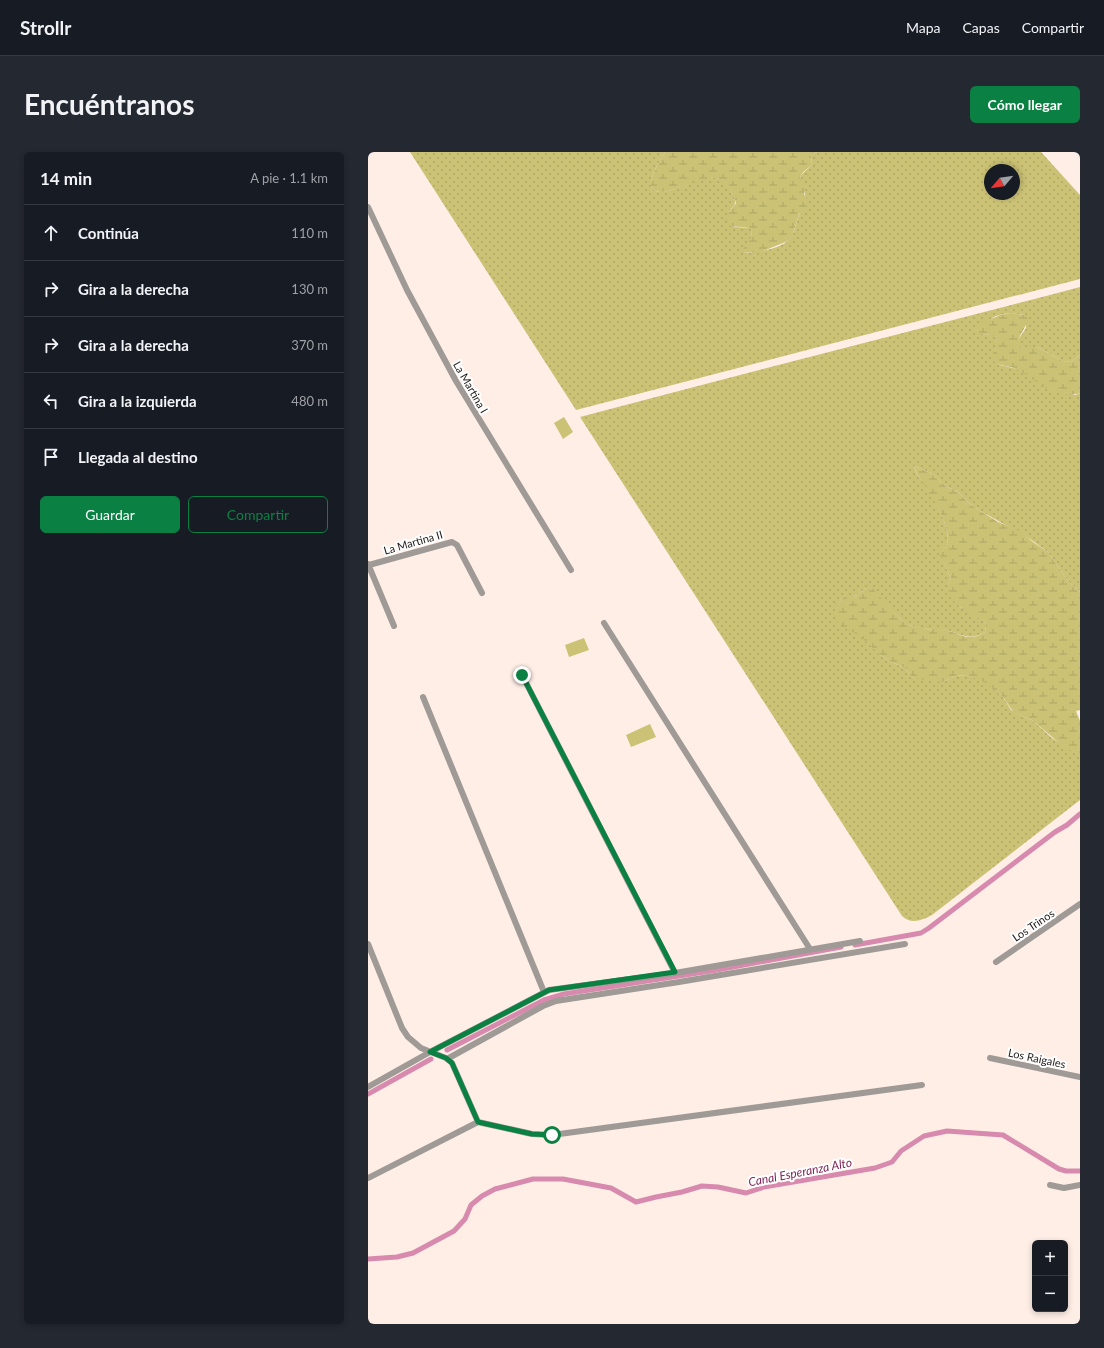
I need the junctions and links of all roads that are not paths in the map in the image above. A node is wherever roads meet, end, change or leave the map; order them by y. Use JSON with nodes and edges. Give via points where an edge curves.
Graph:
{"nodes":[{"id":1,"x":368,"y":207,"type":"edge"},
{"id":2,"x":368,"y":565,"type":"edge"},
{"id":3,"x":571,"y":570,"type":"dead end"},
{"id":4,"x":482,"y":593,"type":"dead end"},
{"id":5,"x":604,"y":623,"type":"dead end"},
{"id":6,"x":394,"y":626,"type":"dead end"},
{"id":7,"x":522,"y":675,"type":"dead end"},
{"id":8,"x":423,"y":697,"type":"dead end"},
{"id":9,"x":1080,"y":904,"type":"edge"},
{"id":10,"x":860,"y":941,"type":"dead end"},
{"id":11,"x":368,"y":944,"type":"edge"},
{"id":12,"x":905,"y":944,"type":"dead end"},
{"id":13,"x":810,"y":949,"type":"junction"},
{"id":14,"x":996,"y":962,"type":"dead end"},
{"id":15,"x":675,"y":972,"type":"junction"},
{"id":16,"x":544,"y":992,"type":"junction"},
{"id":17,"x":430,"y":1052,"type":"junction"},
{"id":18,"x":990,"y":1058,"type":"dead end"},
{"id":19,"x":447,"y":1059,"type":"junction"},
{"id":20,"x":1080,"y":1077,"type":"edge"},
{"id":21,"x":922,"y":1085,"type":"dead end"},
{"id":22,"x":368,"y":1087,"type":"edge"},
{"id":23,"x":478,"y":1122,"type":"junction"},
{"id":24,"x":368,"y":1178,"type":"edge"},
{"id":25,"x":1050,"y":1185,"type":"dead end"},
{"id":26,"x":1080,"y":1185,"type":"edge"}],
"edges":[{"from":1,"to":3,"type":"street","name":"La Martina I","via":[[407,290],[456,381]]},
{"from":2,"to":4,"type":"street","name":"La Martina II","via":[[452,542],[457,545]]},
{"from":2,"to":6,"type":"street","name":"La Martina II"},
{"from":5,"to":13,"type":"street"},
{"from":7,"to":15,"type":"street"},
{"from":8,"to":16,"type":"street"},
{"from":9,"to":14,"type":"street","name":"Los Trinos"},
{"from":10,"to":13,"type":"street"},
{"from":11,"to":17,"type":"street","via":[[405,1032],[417,1045]]},
{"from":12,"to":19,"type":"street","via":[[556,1001]]},
{"from":13,"to":15,"type":"street"},
{"from":15,"to":16,"type":"street"},
{"from":16,"to":17,"type":"street"},
{"from":17,"to":19,"type":"street"},
{"from":17,"to":22,"type":"street"},
{"from":18,"to":20,"type":"street","name":"Los Raigales"},
{"from":19,"to":23,"type":"street","via":[[453,1066]]},
{"from":21,"to":23,"type":"street","via":[[552,1135],[532,1134]]},
{"from":23,"to":24,"type":"street"},
{"from":25,"to":26,"type":"street","via":[[1064,1188]]}]}
